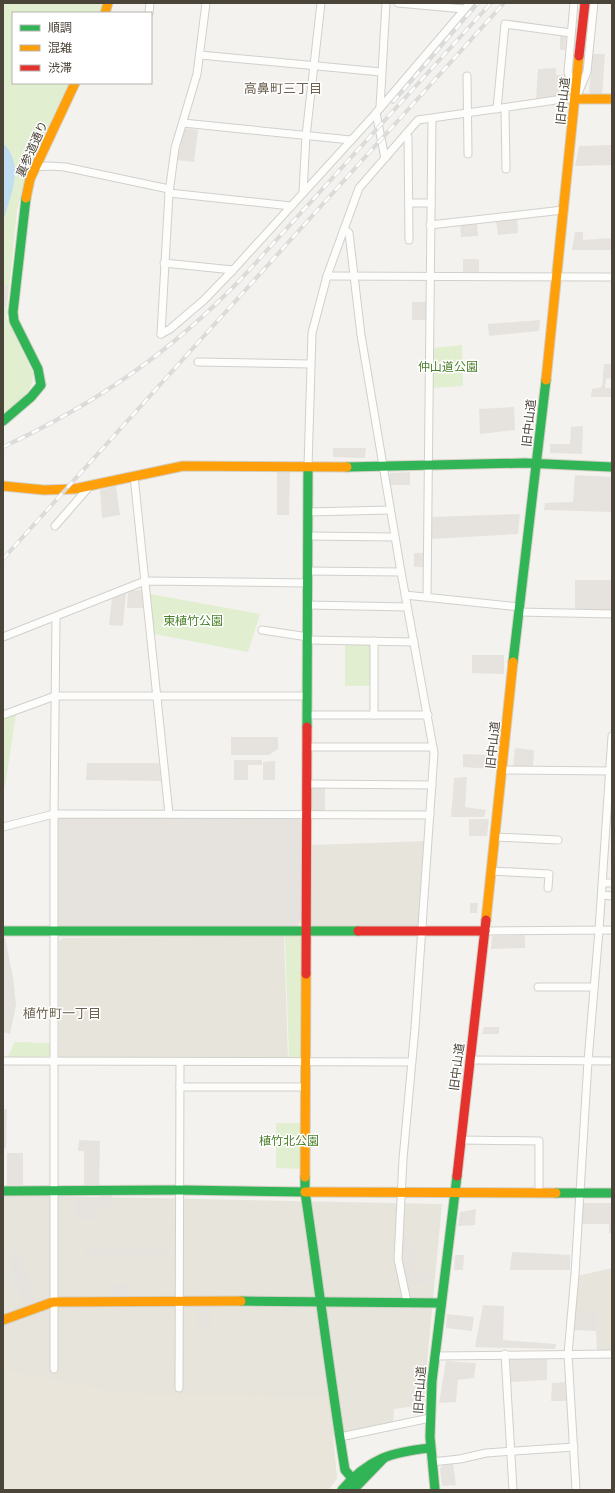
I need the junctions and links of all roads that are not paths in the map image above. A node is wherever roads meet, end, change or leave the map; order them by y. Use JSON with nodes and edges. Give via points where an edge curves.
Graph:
{"nodes":[{"id":1,"x":206,"y":3,"type":"edge"},
{"id":2,"x":321,"y":3,"type":"edge"},
{"id":3,"x":386,"y":3,"type":"edge"},
{"id":4,"x":398,"y":3,"type":"edge"},
{"id":5,"x":470,"y":3,"type":"edge"},
{"id":6,"x":574,"y":3,"type":"edge"},
{"id":7,"x":585,"y":3,"type":"edge"},
{"id":8,"x":594,"y":3,"type":"edge"},
{"id":9,"x":464,"y":9,"type":"junction"},
{"id":10,"x":571,"y":33,"type":"junction"},
{"id":11,"x":200,"y":55,"type":"junction"},
{"id":12,"x":313,"y":66,"type":"junction"},
{"id":13,"x":382,"y":72,"type":"junction"},
{"id":14,"x":467,"y":76,"type":"dead end"},
{"id":15,"x":75,"y":84,"type":"edge"},
{"id":16,"x":576,"y":99,"type":"junction"},
{"id":17,"x":612,"y":99,"type":"edge"},
{"id":18,"x":501,"y":108,"type":"junction"},
{"id":19,"x":378,"y":110,"type":"junction"},
{"id":20,"x":467,"y":114,"type":"junction"},
{"id":21,"x":432,"y":119,"type":"junction"},
{"id":22,"x":183,"y":123,"type":"junction"},
{"id":23,"x":405,"y":135,"type":"junction"},
{"id":24,"x":306,"y":136,"type":"junction"},
{"id":25,"x":351,"y":140,"type":"junction"},
{"id":26,"x":468,"y":154,"type":"dead end"},
{"id":27,"x":385,"y":158,"type":"junction"},
{"id":28,"x":35,"y":167,"type":"junction"},
{"id":29,"x":506,"y":169,"type":"dead end"},
{"id":30,"x":169,"y":191,"type":"junction"},
{"id":31,"x":303,"y":192,"type":"junction"},
{"id":32,"x":410,"y":203,"type":"junction"},
{"id":33,"x":431,"y":203,"type":"junction"},
{"id":34,"x":290,"y":206,"type":"junction"},
{"id":35,"x":563,"y":210,"type":"junction"},
{"id":36,"x":430,"y":225,"type":"junction"},
{"id":37,"x":344,"y":228,"type":"junction"},
{"id":38,"x":410,"y":240,"type":"dead end"},
{"id":39,"x":164,"y":263,"type":"junction"},
{"id":40,"x":233,"y":270,"type":"junction"},
{"id":41,"x":327,"y":276,"type":"junction"},
{"id":42,"x":355,"y":276,"type":"junction"},
{"id":43,"x":430,"y":276,"type":"junction"},
{"id":44,"x":556,"y":276,"type":"junction"},
{"id":45,"x":612,"y":277,"type":"edge"},
{"id":46,"x":198,"y":362,"type":"dead end"},
{"id":47,"x":310,"y":364,"type":"junction"},
{"id":48,"x":3,"y":421,"type":"edge"},
{"id":49,"x":537,"y":464,"type":"junction"},
{"id":50,"x":429,"y":465,"type":"junction"},
{"id":51,"x":384,"y":466,"type":"junction"},
{"id":52,"x":308,"y":467,"type":"junction"},
{"id":53,"x":612,"y":467,"type":"edge"},
{"id":54,"x":134,"y":476,"type":"junction"},
{"id":55,"x":3,"y":486,"type":"edge"},
{"id":56,"x":90,"y":487,"type":"junction"},
{"id":57,"x":390,"y":510,"type":"junction"},
{"id":58,"x":308,"y":512,"type":"junction"},
{"id":59,"x":55,"y":526,"type":"dead end"},
{"id":60,"x":308,"y":536,"type":"junction"},
{"id":61,"x":395,"y":537,"type":"junction"},
{"id":62,"x":308,"y":571,"type":"junction"},
{"id":63,"x":401,"y":572,"type":"junction"},
{"id":64,"x":146,"y":581,"type":"junction"},
{"id":65,"x":308,"y":583,"type":"junction"},
{"id":66,"x":405,"y":595,"type":"junction"},
{"id":67,"x":427,"y":597,"type":"junction"},
{"id":68,"x":308,"y":606,"type":"junction"},
{"id":69,"x":407,"y":607,"type":"junction"},
{"id":70,"x":519,"y":610,"type":"junction"},
{"id":71,"x":612,"y":614,"type":"edge"},
{"id":72,"x":56,"y":617,"type":"junction"},
{"id":73,"x":262,"y":630,"type":"dead end"},
{"id":74,"x":3,"y":637,"type":"edge"},
{"id":75,"x":308,"y":638,"type":"junction"},
{"id":76,"x":374,"y":641,"type":"junction"},
{"id":77,"x":414,"y":642,"type":"junction"},
{"id":78,"x":55,"y":696,"type":"junction"},
{"id":79,"x":156,"y":696,"type":"junction"},
{"id":80,"x":308,"y":696,"type":"junction"},
{"id":81,"x":308,"y":715,"type":"junction"},
{"id":82,"x":374,"y":715,"type":"junction"},
{"id":83,"x":3,"y":716,"type":"edge"},
{"id":84,"x":428,"y":716,"type":"junction"},
{"id":85,"x":612,"y":736,"type":"edge"},
{"id":86,"x":308,"y":747,"type":"junction"},
{"id":87,"x":434,"y":748,"type":"junction"},
{"id":88,"x":502,"y":770,"type":"junction"},
{"id":89,"x":611,"y":771,"type":"edge"},
{"id":90,"x":307,"y":784,"type":"junction"},
{"id":91,"x":432,"y":785,"type":"junction"},
{"id":92,"x":54,"y":814,"type":"junction"},
{"id":93,"x":169,"y":814,"type":"junction"},
{"id":94,"x":307,"y":815,"type":"junction"},
{"id":95,"x":430,"y":815,"type":"junction"},
{"id":96,"x":3,"y":827,"type":"edge"},
{"id":97,"x":495,"y":837,"type":"junction"},
{"id":98,"x":558,"y":840,"type":"dead end"},
{"id":99,"x":608,"y":852,"type":"edge"},
{"id":100,"x":491,"y":871,"type":"junction"},
{"id":101,"x":603,"y":883,"type":"junction"},
{"id":102,"x":612,"y":883,"type":"edge"},
{"id":103,"x":548,"y":888,"type":"dead end"},
{"id":104,"x":602,"y":895,"type":"junction"},
{"id":105,"x":612,"y":896,"type":"edge"},
{"id":106,"x":599,"y":930,"type":"junction"},
{"id":107,"x":612,"y":930,"type":"edge"},
{"id":108,"x":3,"y":931,"type":"edge"},
{"id":109,"x":485,"y":931,"type":"junction"},
{"id":110,"x":55,"y":932,"type":"junction"},
{"id":111,"x":306,"y":932,"type":"junction"},
{"id":112,"x":422,"y":932,"type":"junction"},
{"id":113,"x":538,"y":987,"type":"dead end"},
{"id":114,"x":594,"y":987,"type":"junction"},
{"id":115,"x":470,"y":1060,"type":"junction"},
{"id":116,"x":3,"y":1061,"type":"edge"},
{"id":117,"x":55,"y":1061,"type":"junction"},
{"id":118,"x":588,"y":1061,"type":"junction"},
{"id":119,"x":612,"y":1061,"type":"edge"},
{"id":120,"x":180,"y":1062,"type":"junction"},
{"id":121,"x":307,"y":1062,"type":"junction"},
{"id":122,"x":411,"y":1062,"type":"junction"},
{"id":123,"x":180,"y":1087,"type":"junction"},
{"id":124,"x":306,"y":1087,"type":"junction"},
{"id":125,"x":461,"y":1140,"type":"junction"},
{"id":126,"x":180,"y":1190,"type":"junction"},
{"id":127,"x":3,"y":1191,"type":"edge"},
{"id":128,"x":54,"y":1191,"type":"junction"},
{"id":129,"x":305,"y":1192,"type":"junction"},
{"id":130,"x":401,"y":1192,"type":"junction"},
{"id":131,"x":454,"y":1192,"type":"junction"},
{"id":132,"x":539,"y":1193,"type":"junction"},
{"id":133,"x":579,"y":1193,"type":"junction"},
{"id":134,"x":612,"y":1193,"type":"edge"},
{"id":135,"x":53,"y":1302,"type":"junction"},
{"id":136,"x":179,"y":1302,"type":"junction"},
{"id":137,"x":322,"y":1302,"type":"junction"},
{"id":138,"x":407,"y":1302,"type":"junction"},
{"id":139,"x":440,"y":1303,"type":"junction"},
{"id":140,"x":3,"y":1320,"type":"edge"},
{"id":141,"x":505,"y":1354,"type":"junction"},
{"id":142,"x":568,"y":1354,"type":"junction"},
{"id":143,"x":612,"y":1354,"type":"edge"},
{"id":144,"x":435,"y":1356,"type":"junction"},
{"id":145,"x":54,"y":1369,"type":"dead end"},
{"id":146,"x":179,"y":1388,"type":"dead end"},
{"id":147,"x":430,"y":1418,"type":"junction"},
{"id":148,"x":340,"y":1438,"type":"junction"},
{"id":149,"x":574,"y":1447,"type":"junction"},
{"id":150,"x":430,"y":1448,"type":"junction"},
{"id":151,"x":511,"y":1451,"type":"junction"},
{"id":152,"x":390,"y":1453,"type":"junction"},
{"id":153,"x":431,"y":1462,"type":"junction"},
{"id":154,"x":351,"y":1477,"type":"junction"},
{"id":155,"x":342,"y":1490,"type":"edge"},
{"id":156,"x":353,"y":1490,"type":"edge"},
{"id":157,"x":435,"y":1490,"type":"edge"},
{"id":158,"x":513,"y":1490,"type":"edge"},
{"id":159,"x":576,"y":1490,"type":"edge"}],
"edges":[{"from":1,"to":11,"type":"street"},
{"from":2,"to":12,"type":"street"},
{"from":3,"to":13,"type":"street"},
{"from":4,"to":9,"type":"street"},
{"from":5,"to":9,"type":"street"},
{"from":6,"to":10,"type":"street"},
{"from":7,"to":16,"type":"street","name":"旧中山道"},
{"from":8,"to":16,"type":"street","via":[[587,72]]},
{"from":9,"to":19,"type":"street"},
{"from":10,"to":16,"type":"street","via":[[568,72]]},
{"from":10,"to":18,"type":"street","via":[[505,24]]},
{"from":11,"to":12,"type":"street"},
{"from":11,"to":22,"type":"street"},
{"from":12,"to":13,"type":"street"},
{"from":12,"to":24,"type":"street"},
{"from":13,"to":19,"type":"street"},
{"from":14,"to":20,"type":"street"},
{"from":15,"to":28,"type":"street","name":"裏参道通り"},
{"from":16,"to":17,"type":"street"},
{"from":16,"to":18,"type":"street"},
{"from":16,"to":35,"type":"street","name":"旧中山道"},
{"from":18,"to":20,"type":"street"},
{"from":18,"to":29,"type":"street"},
{"from":19,"to":25,"type":"street"},
{"from":19,"to":27,"type":"street"},
{"from":20,"to":21,"type":"street"},
{"from":20,"to":26,"type":"street"},
{"from":21,"to":23,"type":"street","via":[[418,120]]},
{"from":21,"to":33,"type":"street"},
{"from":22,"to":24,"type":"street"},
{"from":22,"to":30,"type":"street","via":[[175,148]]},
{"from":23,"to":27,"type":"street"},
{"from":23,"to":32,"type":"street","via":[[408,137]]},
{"from":24,"to":25,"type":"street"},
{"from":24,"to":31,"type":"street"},
{"from":25,"to":31,"type":"street"},
{"from":27,"to":37,"type":"street","via":[[359,188]]},
{"from":28,"to":30,"type":"street","via":[[65,167]]},
{"from":28,"to":48,"type":"street","name":"裏参道通り","via":[[26,198],[14,321],[38,369],[41,385],[34,395]]},
{"from":30,"to":34,"type":"street"},
{"from":30,"to":39,"type":"street"},
{"from":31,"to":34,"type":"street"},
{"from":32,"to":33,"type":"street"},
{"from":32,"to":38,"type":"street"},
{"from":33,"to":36,"type":"street"},
{"from":34,"to":40,"type":"street"},
{"from":35,"to":36,"type":"street"},
{"from":35,"to":44,"type":"street","name":"旧中山道"},
{"from":36,"to":43,"type":"street"},
{"from":37,"to":41,"type":"street"},
{"from":37,"to":42,"type":"street","via":[[349,233]]},
{"from":39,"to":40,"type":"street"},
{"from":39,"to":40,"type":"street","via":[[161,334],[199,304]]},
{"from":41,"to":42,"type":"street"},
{"from":41,"to":47,"type":"street","via":[[313,327]]},
{"from":42,"to":43,"type":"street"},
{"from":42,"to":51,"type":"street","via":[[361,335]]},
{"from":43,"to":44,"type":"street"},
{"from":43,"to":50,"type":"street"},
{"from":44,"to":45,"type":"street"},
{"from":44,"to":49,"type":"street","name":"旧中山道"},
{"from":46,"to":47,"type":"street"},
{"from":47,"to":52,"type":"street"},
{"from":49,"to":50,"type":"street"},
{"from":49,"to":53,"type":"street"},
{"from":49,"to":70,"type":"street","name":"旧中山道"},
{"from":50,"to":51,"type":"street"},
{"from":50,"to":67,"type":"street"},
{"from":51,"to":52,"type":"street"},
{"from":51,"to":57,"type":"street"},
{"from":52,"to":54,"type":"street","via":[[184,466]]},
{"from":52,"to":58,"type":"street"},
{"from":54,"to":56,"type":"street"},
{"from":54,"to":64,"type":"street"},
{"from":55,"to":56,"type":"street","via":[[44,490]]},
{"from":56,"to":59,"type":"street"},
{"from":57,"to":58,"type":"street"},
{"from":57,"to":61,"type":"street"},
{"from":58,"to":60,"type":"street"},
{"from":60,"to":61,"type":"street"},
{"from":60,"to":62,"type":"street"},
{"from":61,"to":63,"type":"street"},
{"from":62,"to":63,"type":"street"},
{"from":62,"to":65,"type":"street"},
{"from":63,"to":66,"type":"street"},
{"from":64,"to":65,"type":"street"},
{"from":64,"to":72,"type":"street"},
{"from":64,"to":79,"type":"street"},
{"from":65,"to":68,"type":"street"},
{"from":66,"to":67,"type":"street"},
{"from":66,"to":69,"type":"street"},
{"from":67,"to":70,"type":"street"},
{"from":68,"to":69,"type":"street"},
{"from":68,"to":75,"type":"street"},
{"from":69,"to":77,"type":"street"},
{"from":70,"to":71,"type":"street"},
{"from":70,"to":88,"type":"street","name":"旧中山道"},
{"from":72,"to":74,"type":"street"},
{"from":72,"to":78,"type":"street"},
{"from":73,"to":75,"type":"street"},
{"from":75,"to":76,"type":"street"},
{"from":75,"to":80,"type":"street"},
{"from":76,"to":77,"type":"street"},
{"from":76,"to":82,"type":"street"},
{"from":77,"to":84,"type":"street"},
{"from":78,"to":79,"type":"street"},
{"from":78,"to":83,"type":"street"},
{"from":78,"to":92,"type":"street"},
{"from":79,"to":80,"type":"street"},
{"from":79,"to":93,"type":"street"},
{"from":80,"to":81,"type":"street"},
{"from":81,"to":82,"type":"street"},
{"from":81,"to":86,"type":"street"},
{"from":82,"to":84,"type":"street"},
{"from":84,"to":87,"type":"street"},
{"from":85,"to":89,"type":"street"},
{"from":86,"to":87,"type":"street"},
{"from":86,"to":90,"type":"street"},
{"from":87,"to":91,"type":"street"},
{"from":88,"to":89,"type":"street"},
{"from":88,"to":97,"type":"street","name":"旧中山道"},
{"from":89,"to":99,"type":"street"},
{"from":90,"to":91,"type":"street"},
{"from":90,"to":94,"type":"street"},
{"from":91,"to":95,"type":"street"},
{"from":92,"to":93,"type":"street"},
{"from":92,"to":96,"type":"street"},
{"from":92,"to":110,"type":"street"},
{"from":93,"to":94,"type":"street"},
{"from":94,"to":95,"type":"street"},
{"from":94,"to":111,"type":"street"},
{"from":95,"to":112,"type":"street"},
{"from":97,"to":98,"type":"street"},
{"from":97,"to":100,"type":"street","name":"旧中山道"},
{"from":99,"to":101,"type":"street"},
{"from":100,"to":103,"type":"street","via":[[549,874]]},
{"from":100,"to":109,"type":"street","name":"旧中山道"},
{"from":101,"to":102,"type":"street"},
{"from":101,"to":104,"type":"street"},
{"from":104,"to":105,"type":"street"},
{"from":104,"to":106,"type":"street"},
{"from":106,"to":107,"type":"street"},
{"from":106,"to":109,"type":"street"},
{"from":106,"to":114,"type":"street"},
{"from":108,"to":110,"type":"street"},
{"from":109,"to":112,"type":"street"},
{"from":109,"to":115,"type":"street","name":"旧中山道"},
{"from":110,"to":111,"type":"street"},
{"from":110,"to":117,"type":"street"},
{"from":111,"to":112,"type":"street"},
{"from":111,"to":121,"type":"street"},
{"from":112,"to":122,"type":"street"},
{"from":113,"to":114,"type":"street"},
{"from":114,"to":118,"type":"street"},
{"from":115,"to":118,"type":"street"},
{"from":115,"to":125,"type":"street","name":"旧中山道"},
{"from":116,"to":117,"type":"street"},
{"from":117,"to":120,"type":"street"},
{"from":117,"to":128,"type":"street"},
{"from":118,"to":119,"type":"street"},
{"from":118,"to":133,"type":"street"},
{"from":120,"to":121,"type":"street"},
{"from":120,"to":123,"type":"street"},
{"from":121,"to":122,"type":"street"},
{"from":121,"to":124,"type":"street"},
{"from":122,"to":130,"type":"street"},
{"from":123,"to":124,"type":"street"},
{"from":123,"to":126,"type":"street"},
{"from":124,"to":129,"type":"street"},
{"from":125,"to":131,"type":"street","name":"旧中山道"},
{"from":125,"to":132,"type":"street","via":[[539,1141]]},
{"from":126,"to":128,"type":"street"},
{"from":126,"to":129,"type":"street"},
{"from":126,"to":136,"type":"street"},
{"from":127,"to":128,"type":"street"},
{"from":128,"to":135,"type":"street"},
{"from":129,"to":130,"type":"street"},
{"from":129,"to":137,"type":"street"},
{"from":130,"to":131,"type":"street"},
{"from":130,"to":138,"type":"street","via":[[398,1259]]},
{"from":131,"to":132,"type":"street"},
{"from":131,"to":139,"type":"street","name":"旧中山道"},
{"from":132,"to":133,"type":"street"},
{"from":133,"to":134,"type":"street"},
{"from":133,"to":142,"type":"street"},
{"from":135,"to":136,"type":"street"},
{"from":135,"to":140,"type":"street"},
{"from":135,"to":145,"type":"street"},
{"from":136,"to":137,"type":"street"},
{"from":136,"to":146,"type":"street"},
{"from":137,"to":138,"type":"street"},
{"from":137,"to":148,"type":"street"},
{"from":138,"to":139,"type":"street"},
{"from":139,"to":144,"type":"street","name":"旧中山道"},
{"from":141,"to":142,"type":"street"},
{"from":141,"to":144,"type":"street"},
{"from":141,"to":151,"type":"street"},
{"from":142,"to":143,"type":"street"},
{"from":142,"to":149,"type":"street"},
{"from":144,"to":147,"type":"street","name":"旧中山道"},
{"from":147,"to":148,"type":"street"},
{"from":147,"to":150,"type":"street","name":"旧中山道"},
{"from":148,"to":154,"type":"street","via":[[345,1470]]},
{"from":149,"to":151,"type":"street"},
{"from":149,"to":159,"type":"street"},
{"from":150,"to":152,"type":"street"},
{"from":150,"to":153,"type":"street","name":"旧中山道"},
{"from":151,"to":153,"type":"street"},
{"from":151,"to":158,"type":"street"},
{"from":152,"to":154,"type":"street","via":[[372,1461]]},
{"from":152,"to":156,"type":"street"},
{"from":153,"to":157,"type":"street","name":"旧中山道"},
{"from":154,"to":155,"type":"street"}]}
